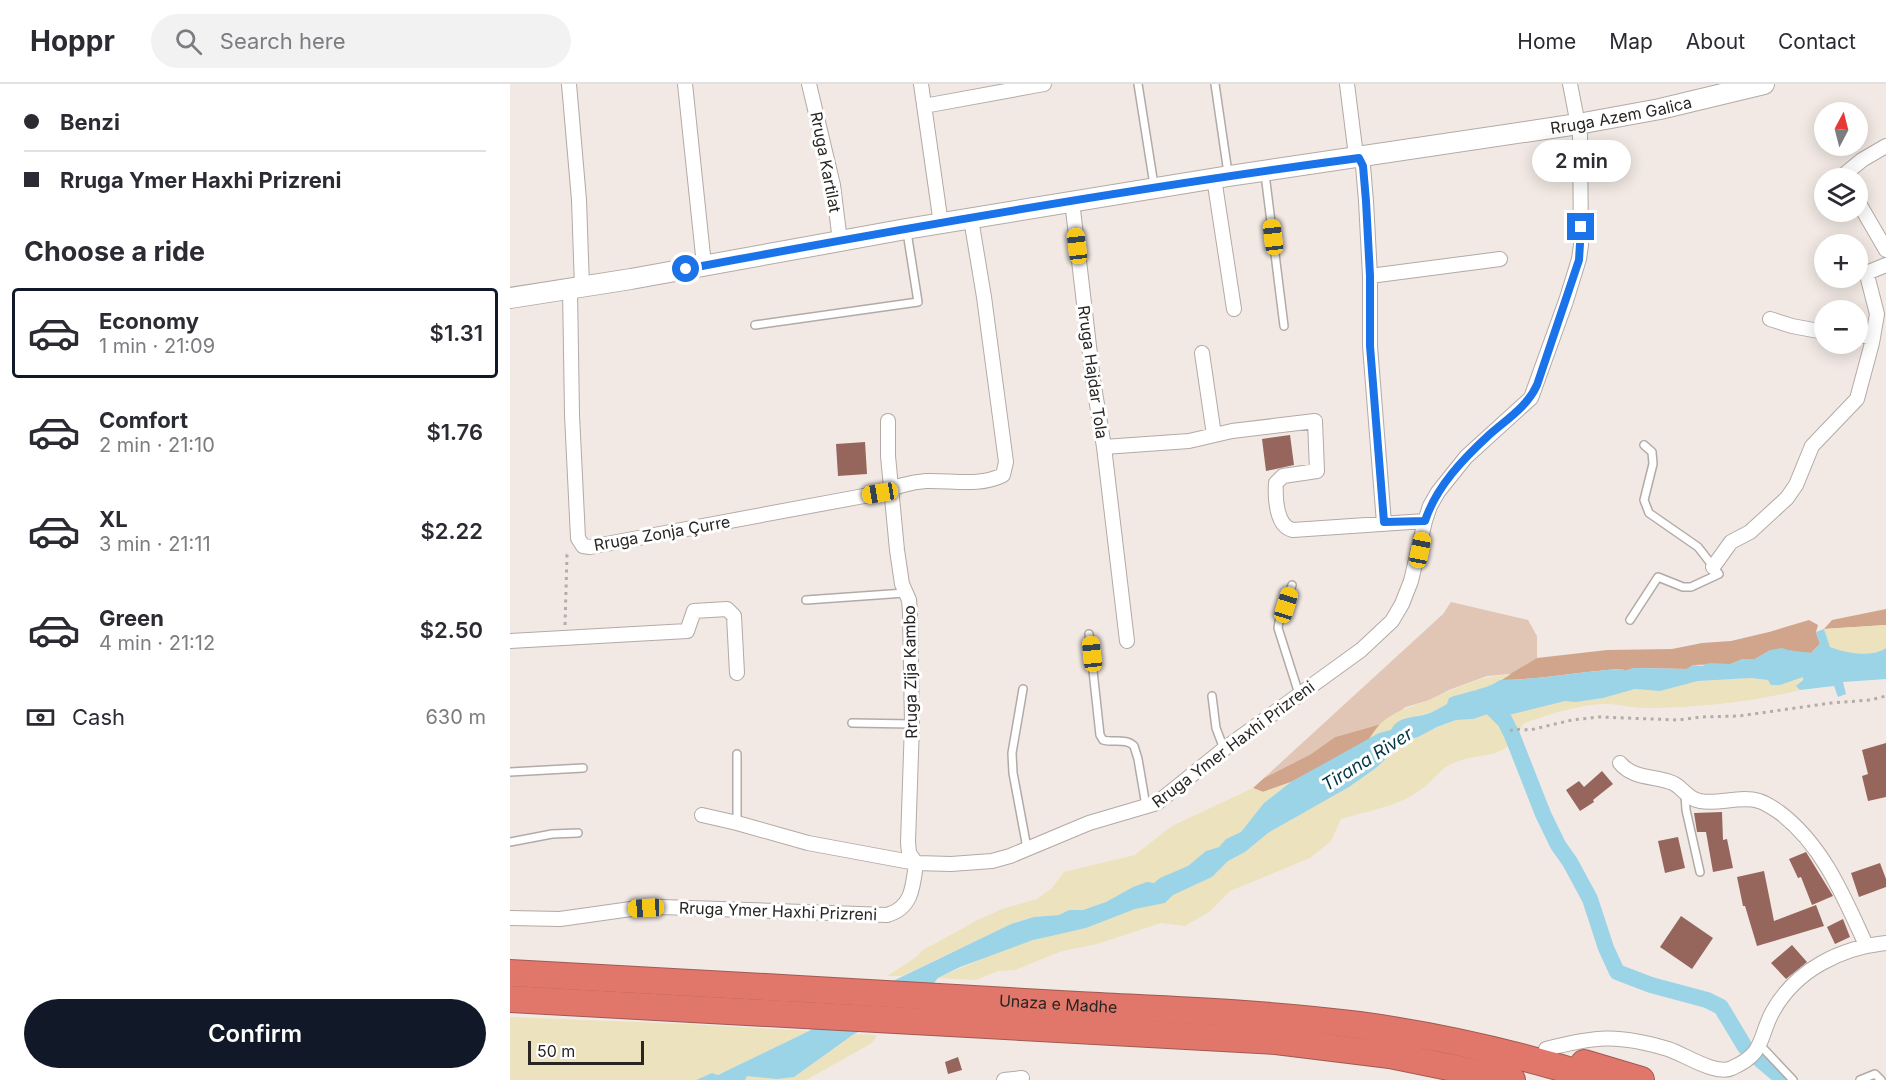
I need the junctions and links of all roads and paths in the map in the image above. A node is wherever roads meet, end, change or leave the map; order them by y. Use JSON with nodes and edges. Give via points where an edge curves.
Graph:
{"nodes":[{"id":1,"x":569,"y":84,"type":"edge"},
{"id":2,"x":685,"y":84,"type":"edge"},
{"id":3,"x":809,"y":84,"type":"edge"},
{"id":4,"x":921,"y":84,"type":"edge"},
{"id":5,"x":1044,"y":84,"type":"edge"},
{"id":6,"x":1138,"y":84,"type":"edge"},
{"id":7,"x":1215,"y":84,"type":"edge"},
{"id":8,"x":1347,"y":84,"type":"edge"},
{"id":9,"x":1570,"y":84,"type":"edge"},
{"id":10,"x":1762,"y":84,"type":"edge"},
{"id":11,"x":924,"y":106,"type":"junction"},
{"id":12,"x":1578,"y":124,"type":"junction"},
{"id":13,"x":1886,"y":146,"type":"edge"},
{"id":14,"x":1359,"y":158,"type":"junction"},
{"id":15,"x":1851,"y":168,"type":"edge"},
{"id":16,"x":1265,"y":170,"type":"junction"},
{"id":17,"x":1221,"y":177,"type":"junction"},
{"id":18,"x":1154,"y":188,"type":"junction"},
{"id":19,"x":1072,"y":201,"type":"junction"},
{"id":20,"x":971,"y":219,"type":"junction"},
{"id":21,"x":1868,"y":219,"type":"edge"},
{"id":22,"x":940,"y":224,"type":"junction"},
{"id":23,"x":906,"y":229,"type":"junction"},
{"id":24,"x":840,"y":241,"type":"junction"},
{"id":25,"x":1886,"y":250,"type":"edge"},
{"id":26,"x":1500,"y":259,"type":"dead end"},
{"id":27,"x":704,"y":265,"type":"junction"},
{"id":28,"x":1886,"y":265,"type":"edge"},
{"id":29,"x":1370,"y":276,"type":"junction"},
{"id":30,"x":576,"y":288,"type":"junction"},
{"id":31,"x":510,"y":298,"type":"edge"},
{"id":32,"x":1234,"y":309,"type":"dead end"},
{"id":33,"x":1770,"y":319,"type":"dead end"},
{"id":34,"x":755,"y":325,"type":"dead end"},
{"id":35,"x":1284,"y":326,"type":"dead end"},
{"id":36,"x":1814,"y":330,"type":"edge"},
{"id":37,"x":1868,"y":336,"type":"edge"},
{"id":38,"x":1873,"y":337,"type":"junction"},
{"id":39,"x":1202,"y":353,"type":"dead end"},
{"id":40,"x":888,"y":421,"type":"dead end"},
{"id":41,"x":1214,"y":435,"type":"junction"},
{"id":42,"x":1644,"y":446,"type":"dead end"},
{"id":43,"x":1104,"y":447,"type":"junction"},
{"id":44,"x":892,"y":489,"type":"junction"},
{"id":45,"x":1425,"y":521,"type":"junction"},
{"id":46,"x":1384,"y":522,"type":"junction"},
{"id":47,"x":579,"y":542,"type":"junction"},
{"id":48,"x":1713,"y":567,"type":"junction"},
{"id":49,"x":1292,"y":585,"type":"dead end"},
{"id":50,"x":905,"y":593,"type":"junction"},
{"id":51,"x":806,"y":600,"type":"dead end"},
{"id":52,"x":1630,"y":620,"type":"dead end"},
{"id":53,"x":1089,"y":634,"type":"dead end"},
{"id":54,"x":565,"y":637,"type":"junction"},
{"id":55,"x":510,"y":641,"type":"edge"},
{"id":56,"x":1127,"y":642,"type":"dead end"},
{"id":57,"x":736,"y":673,"type":"dead end"},
{"id":58,"x":1023,"y":689,"type":"dead end"},
{"id":59,"x":1299,"y":695,"type":"junction"},
{"id":60,"x":1212,"y":696,"type":"dead end"},
{"id":61,"x":1886,"y":696,"type":"edge"},
{"id":62,"x":852,"y":723,"type":"dead end"},
{"id":63,"x":912,"y":724,"type":"junction"},
{"id":64,"x":1510,"y":731,"type":"dead end"},
{"id":65,"x":1224,"y":749,"type":"junction"},
{"id":66,"x":737,"y":754,"type":"dead end"},
{"id":67,"x":1620,"y":763,"type":"dead end"},
{"id":68,"x":583,"y":768,"type":"dead end"},
{"id":69,"x":510,"y":772,"type":"edge"},
{"id":70,"x":1685,"y":794,"type":"junction"},
{"id":71,"x":1146,"y":808,"type":"junction"},
{"id":72,"x":702,"y":815,"type":"dead end"},
{"id":73,"x":737,"y":823,"type":"junction"},
{"id":74,"x":578,"y":833,"type":"dead end"},
{"id":75,"x":510,"y":842,"type":"edge"},
{"id":76,"x":1027,"y":848,"type":"junction"},
{"id":77,"x":916,"y":863,"type":"junction"},
{"id":78,"x":1700,"y":872,"type":"dead end"},
{"id":79,"x":510,"y":918,"type":"edge"},
{"id":80,"x":1886,"y":943,"type":"edge"},
{"id":81,"x":1866,"y":945,"type":"junction"},
{"id":82,"x":510,"y":973,"type":"edge"},
{"id":83,"x":510,"y":999,"type":"edge"},
{"id":84,"x":1400,"y":1031,"type":"junction"},
{"id":85,"x":1758,"y":1048,"type":"junction"},
{"id":86,"x":1546,"y":1049,"type":"dead end"},
{"id":87,"x":1403,"y":1057,"type":"junction"},
{"id":88,"x":1878,"y":1077,"type":"edge"},
{"id":89,"x":1021,"y":1079,"type":"edge"},
{"id":90,"x":1004,"y":1080,"type":"edge"},
{"id":91,"x":1467,"y":1080,"type":"edge"},
{"id":92,"x":1512,"y":1080,"type":"edge"},
{"id":93,"x":1601,"y":1080,"type":"edge"},
{"id":94,"x":1641,"y":1080,"type":"edge"},
{"id":95,"x":1793,"y":1080,"type":"edge"},
{"id":96,"x":1860,"y":1080,"type":"edge"}],
"edges":[{"from":1,"to":30,"type":"street","name":"Rruga Zonja Çurre","via":[[579,200]]},
{"from":2,"to":27,"type":"street"},
{"from":3,"to":24,"type":"street","name":"Rruga Kartilat","via":[[833,185]]},
{"from":4,"to":11,"type":"street"},
{"from":5,"to":11,"type":"street"},
{"from":6,"to":18,"type":"lane"},
{"from":7,"to":17,"type":"lane"},
{"from":8,"to":14,"type":"street"},
{"from":9,"to":12,"type":"street","name":"Rruga Ymer Haxhi Prizreni"},
{"from":10,"to":12,"type":"main road","name":"Rruga Azem Galica","via":[[1660,110]]},
{"from":11,"to":22,"type":"street"},
{"from":12,"to":14,"type":"main road","name":"Rruga Azem Galica"},
{"from":12,"to":45,"type":"street","name":"Rruga Ymer Haxhi Prizreni","via":[[1579,260],[1537,385],[1531,398],[1466,457],[1430,506]]},
{"from":13,"to":15,"type":"street"},
{"from":14,"to":16,"type":"main road","name":"Rruga Azem Galica"},
{"from":14,"to":29,"type":"street","via":[[1363,166]]},
{"from":16,"to":17,"type":"main road","name":"Rruga Azem Galica"},
{"from":16,"to":35,"type":"lane"},
{"from":17,"to":18,"type":"main road","name":"Rruga Azem Galica"},
{"from":17,"to":32,"type":"street"},
{"from":18,"to":19,"type":"main road","name":"Rruga Azem Galica"},
{"from":19,"to":20,"type":"main road","name":"Rruga Azem Galica"},
{"from":19,"to":43,"type":"street","name":"Rruga Hajdar Tola"},
{"from":20,"to":22,"type":"main road","name":"Rruga Azem Galica"},
{"from":20,"to":44,"type":"street","via":[[1005,469],[997,478],[977,482],[928,481]]},
{"from":21,"to":25,"type":"street"},
{"from":22,"to":23,"type":"main road","name":"Rruga Azem Galica"},
{"from":23,"to":24,"type":"main road","name":"Rruga Azem Galica"},
{"from":23,"to":34,"type":"lane","via":[[918,302]]},
{"from":24,"to":27,"type":"main road","name":"Rruga Azem Galica"},
{"from":26,"to":29,"type":"street"},
{"from":27,"to":30,"type":"main road","name":"Rruga Azem Galica"},
{"from":28,"to":38,"type":"street","via":[[1867,275],[1876,314]]},
{"from":29,"to":46,"type":"street","via":[[1370,346]]},
{"from":30,"to":31,"type":"main road","name":"Rruga Azem Galica"},
{"from":30,"to":47,"type":"street","name":"Rruga Zonja Çurre","via":[[574,476]]},
{"from":33,"to":36,"type":"street"},
{"from":37,"to":38,"type":"street"},
{"from":38,"to":48,"type":"street","via":[[1857,399],[1812,447],[1787,498],[1750,532],[1731,543]]},
{"from":39,"to":41,"type":"street"},
{"from":40,"to":44,"type":"street"},
{"from":41,"to":43,"type":"street","via":[[1189,441]]},
{"from":41,"to":46,"type":"street","via":[[1315,421],[1317,471],[1283,476],[1276,483],[1282,525],[1293,530]]},
{"from":42,"to":48,"type":"lane","via":[[1652,452],[1653,464],[1644,500],[1649,513],[1698,547]]},
{"from":43,"to":56,"type":"street","name":"Rruga Hajdar Tola"},
{"from":44,"to":47,"type":"street","name":"Rruga Zonja Çurre","via":[[590,547]]},
{"from":44,"to":50,"type":"street","name":"Rruga Zija Kambo"},
{"from":45,"to":46,"type":"street"},
{"from":45,"to":59,"type":"street","name":"Rruga Ymer Haxhi Prizreni","via":[[1411,581],[1392,621],[1361,650]]},
{"from":47,"to":54,"type":"path","via":[[567,555]]},
{"from":48,"to":52,"type":"lane","via":[[1719,574],[1691,587],[1658,577]]},
{"from":49,"to":59,"type":"lane","via":[[1278,628]]},
{"from":50,"to":51,"type":"lane"},
{"from":50,"to":63,"type":"street","name":"Rruga Zija Kambo","via":[[910,612]]},
{"from":53,"to":71,"type":"lane","via":[[1100,735],[1103,740],[1125,741],[1134,746]]},
{"from":54,"to":55,"type":"street"},
{"from":54,"to":57,"type":"street","via":[[687,631],[694,611],[727,609],[734,616]]},
{"from":58,"to":76,"type":"lane","via":[[1012,773]]},
{"from":59,"to":65,"type":"street","name":"Rruga Ymer Haxhi Prizreni"},
{"from":60,"to":65,"type":"lane","via":[[1216,728]]},
{"from":61,"to":64,"type":"path","via":[[1739,716],[1678,720],[1583,718]]},
{"from":62,"to":63,"type":"lane"},
{"from":63,"to":77,"type":"street","name":"Rruga Zija Kambo","via":[[908,842]]},
{"from":65,"to":71,"type":"street","name":"Rruga Ymer Haxhi Prizreni","via":[[1171,793]]},
{"from":66,"to":73,"type":"lane"},
{"from":67,"to":70,"type":"street","via":[[1632,773],[1677,784]]},
{"from":68,"to":69,"type":"lane"},
{"from":70,"to":78,"type":"lane"},
{"from":70,"to":81,"type":"street","via":[[1700,801],[1761,801],[1784,816],[1800,830],[1826,865]]},
{"from":71,"to":76,"type":"street","name":"Rruga Ymer Haxhi Prizreni","via":[[1089,823]]},
{"from":72,"to":73,"type":"street"},
{"from":73,"to":77,"type":"street","via":[[808,843]]},
{"from":74,"to":75,"type":"lane"},
{"from":76,"to":77,"type":"street","name":"Rruga Ymer Haxhi Prizreni","via":[[992,861]]},
{"from":77,"to":79,"type":"street","name":"Rruga Ymer Haxhi Prizreni","via":[[914,884],[905,906],[887,915],[662,907],[560,919]]},
{"from":80,"to":81,"type":"street"},
{"from":81,"to":85,"type":"street","via":[[1825,962],[1795,981],[1773,1012]]},
{"from":82,"to":84,"type":"highway","name":"Unaza e Madhe","via":[[1218,1012]]},
{"from":83,"to":87,"type":"highway","name":"Unaza e Madhe","via":[[1266,1040]]},
{"from":84,"to":93,"type":"highway","name":"Unaza e Madhe","via":[[1530,1059]]},
{"from":84,"to":94,"type":"highway","via":[[1448,1030],[1484,1036]]},
{"from":85,"to":86,"type":"street","via":[[1724,1071],[1672,1050],[1614,1038],[1582,1040]]},
{"from":85,"to":95,"type":"lane"},
{"from":87,"to":91,"type":"highway","via":[[1428,1072]]},
{"from":87,"to":92,"type":"highway","name":"Unaza e Madhe"},
{"from":88,"to":96,"type":"lane"},
{"from":89,"to":90,"type":"street"}]}
